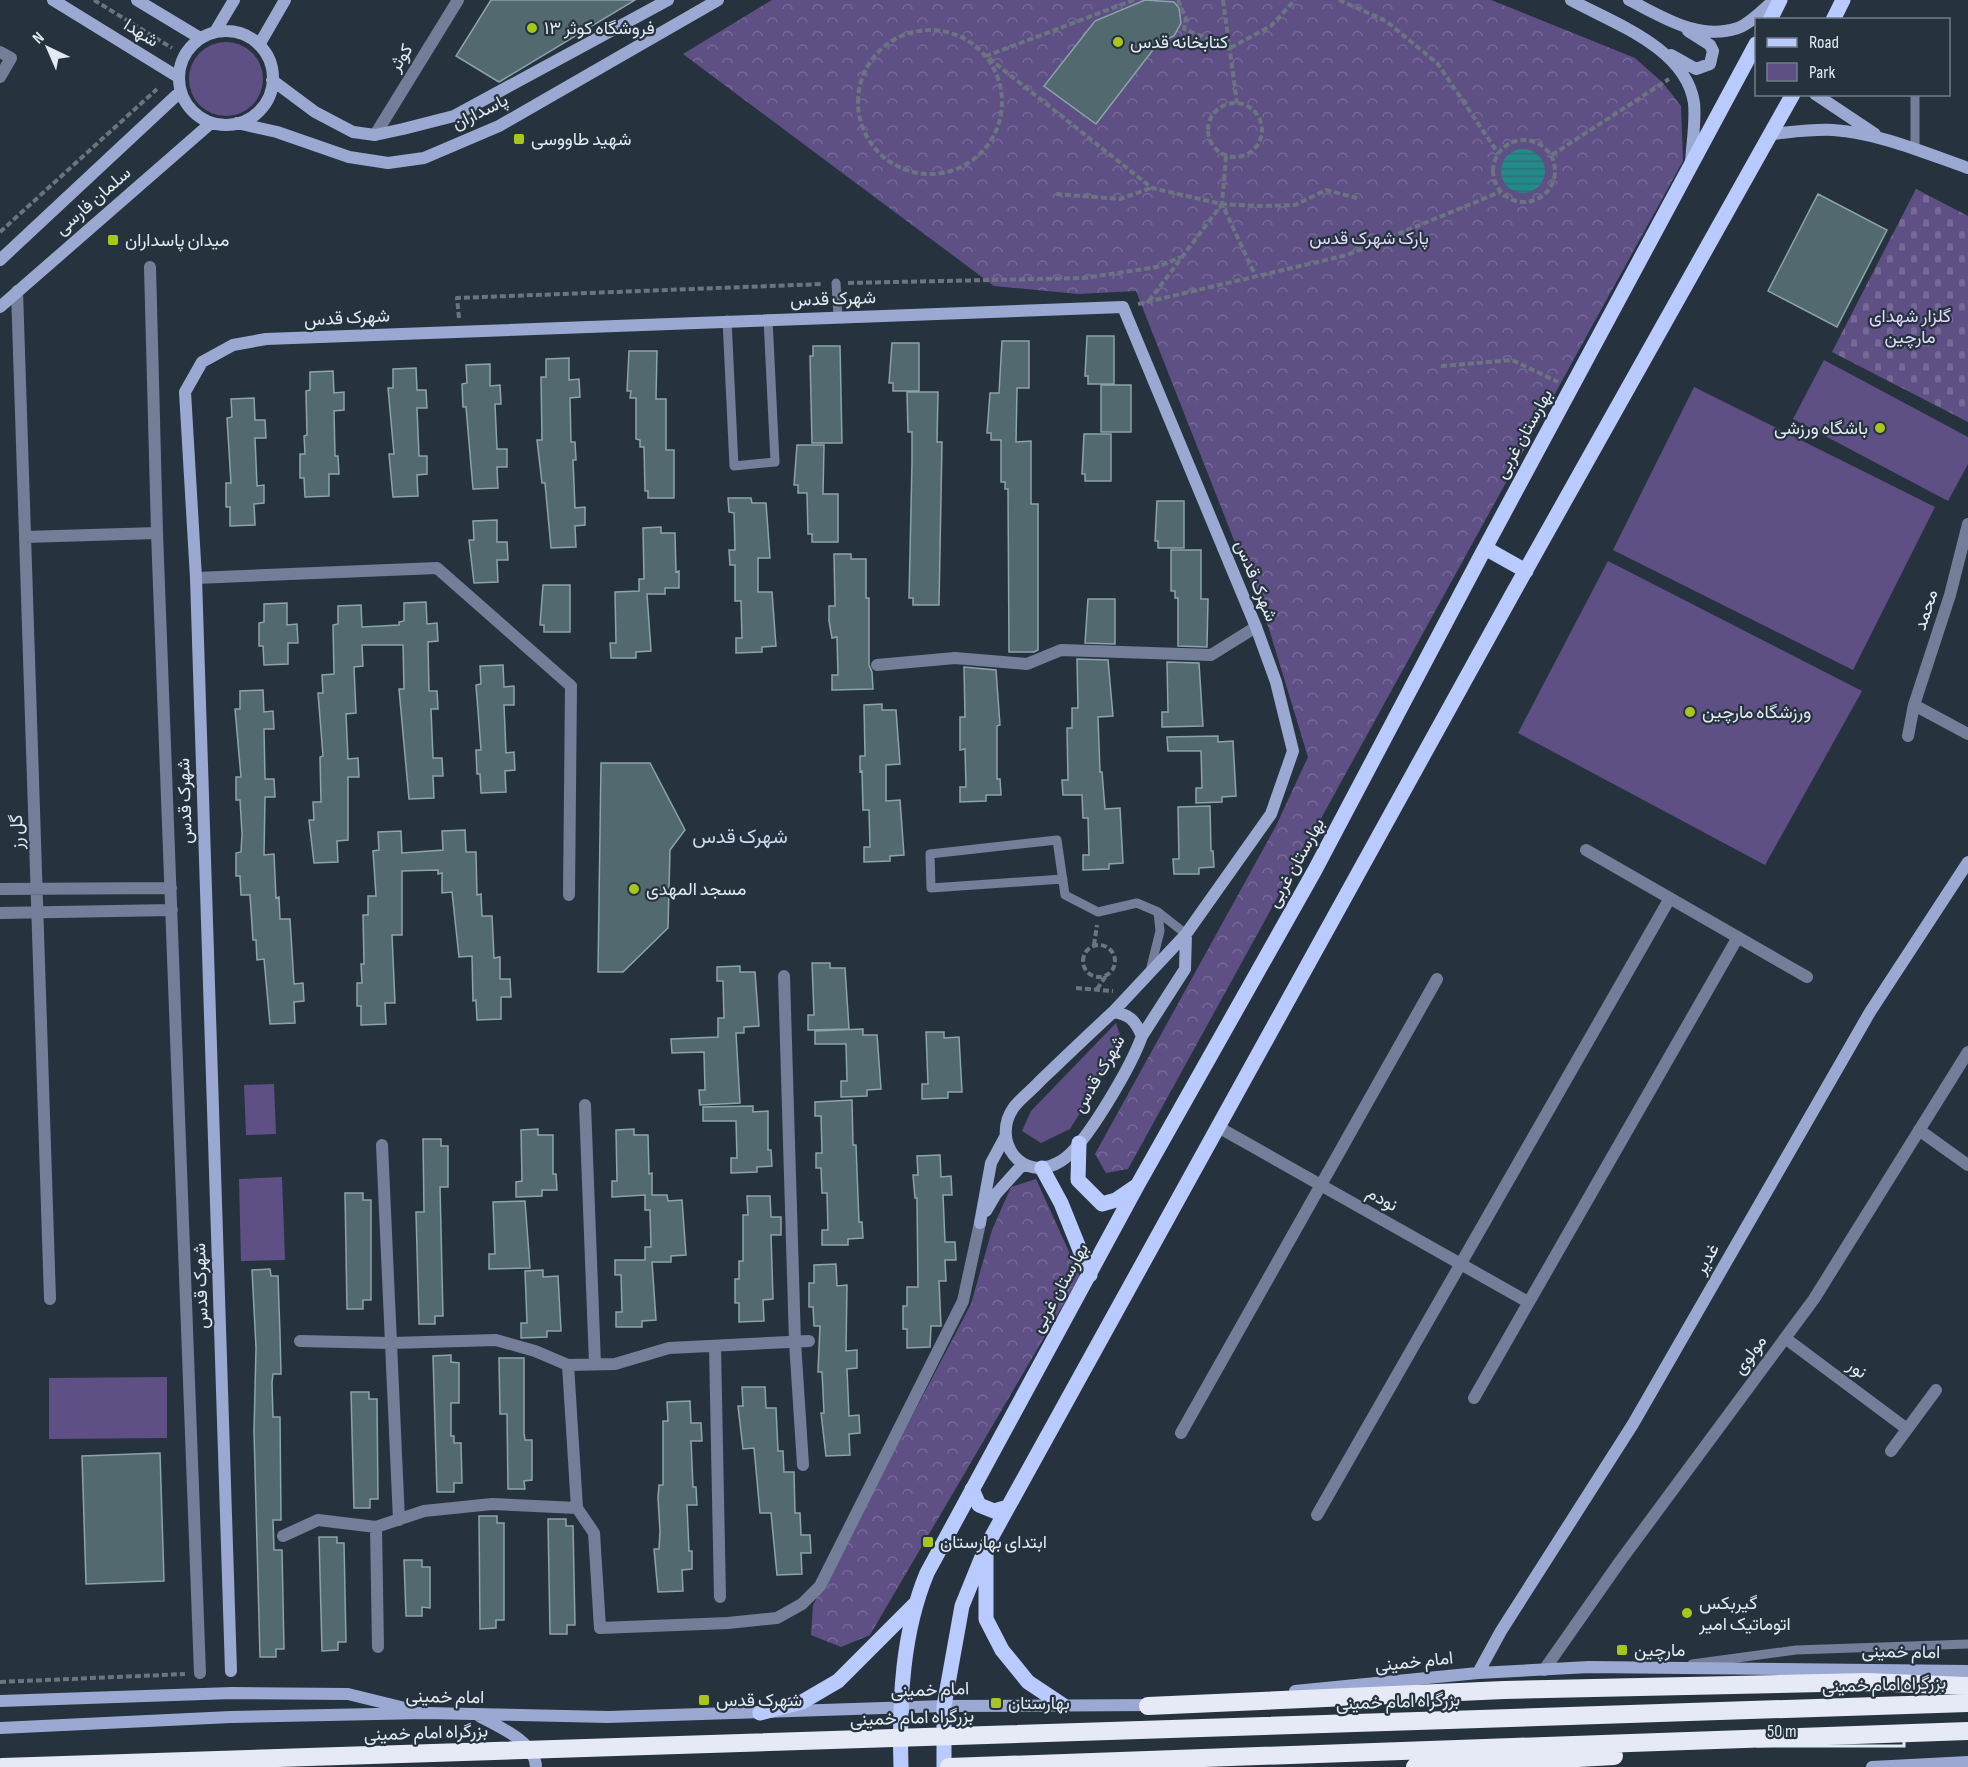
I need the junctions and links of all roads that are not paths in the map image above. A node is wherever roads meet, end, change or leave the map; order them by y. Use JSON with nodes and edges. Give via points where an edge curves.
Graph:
{"nodes":[{"id":1,"x":54,"y":0,"type":"edge"},
{"id":2,"x":137,"y":0,"type":"edge"},
{"id":3,"x":234,"y":0,"type":"edge"},
{"id":4,"x":285,"y":0,"type":"edge"},
{"id":5,"x":458,"y":0,"type":"edge"},
{"id":6,"x":668,"y":0,"type":"edge"},
{"id":7,"x":718,"y":0,"type":"edge"},
{"id":8,"x":1571,"y":0,"type":"edge"},
{"id":9,"x":1629,"y":0,"type":"edge"},
{"id":10,"x":1774,"y":0,"type":"edge"},
{"id":11,"x":1780,"y":0,"type":"edge"},
{"id":12,"x":1843,"y":0,"type":"edge"},
{"id":13,"x":1771,"y":18,"type":"edge"},
{"id":14,"x":1834,"y":18,"type":"edge"},
{"id":15,"x":1685,"y":29,"type":"junction"},
{"id":16,"x":214,"y":32,"type":"junction"},
{"id":17,"x":200,"y":38,"type":"junction"},
{"id":18,"x":259,"y":45,"type":"junction"},
{"id":19,"x":1755,"y":46,"type":"edge"},
{"id":20,"x":0,"y":52,"type":"edge"},
{"id":21,"x":1667,"y":53,"type":"junction"},
{"id":22,"x":0,"y":76,"type":"edge"},
{"id":23,"x":178,"y":77,"type":"junction"},
{"id":24,"x":272,"y":80,"type":"junction"},
{"id":25,"x":180,"y":92,"type":"junction"},
{"id":26,"x":1792,"y":96,"type":"edge"},
{"id":27,"x":1818,"y":96,"type":"edge"},
{"id":28,"x":1915,"y":96,"type":"edge"},
{"id":29,"x":211,"y":123,"type":"junction"},
{"id":30,"x":237,"y":123,"type":"junction"},
{"id":31,"x":375,"y":135,"type":"junction"},
{"id":32,"x":1772,"y":135,"type":"junction"},
{"id":33,"x":1884,"y":139,"type":"junction"},
{"id":34,"x":1915,"y":150,"type":"junction"},
{"id":35,"x":1690,"y":168,"type":"junction"},
{"id":36,"x":1968,"y":168,"type":"edge"},
{"id":37,"x":0,"y":260,"type":"edge"},
{"id":38,"x":150,"y":267,"type":"dead end"},
{"id":39,"x":836,"y":283,"type":"road end"},
{"id":40,"x":17,"y":291,"type":"junction"},
{"id":41,"x":0,"y":307,"type":"edge"},
{"id":42,"x":838,"y":316,"type":"junction"},
{"id":43,"x":768,"y":319,"type":"junction"},
{"id":44,"x":727,"y":320,"type":"junction"},
{"id":45,"x":1968,"y":524,"type":"edge"},
{"id":46,"x":157,"y":532,"type":"junction"},
{"id":47,"x":25,"y":537,"type":"junction"},
{"id":48,"x":1485,"y":548,"type":"junction"},
{"id":49,"x":1526,"y":571,"type":"junction"},
{"id":50,"x":196,"y":578,"type":"junction"},
{"id":51,"x":1256,"y":627,"type":"junction"},
{"id":52,"x":877,"y":664,"type":"dead end"},
{"id":53,"x":1914,"y":705,"type":"junction"},
{"id":54,"x":1968,"y":734,"type":"edge"},
{"id":55,"x":1908,"y":736,"type":"dead end"},
{"id":56,"x":1586,"y":850,"type":"dead end"},
{"id":57,"x":1968,"y":862,"type":"edge"},
{"id":58,"x":1063,"y":879,"type":"dead end"},
{"id":59,"x":171,"y":888,"type":"junction"},
{"id":60,"x":0,"y":889,"type":"edge"},
{"id":61,"x":37,"y":889,"type":"junction"},
{"id":62,"x":569,"y":895,"type":"dead end"},
{"id":63,"x":1670,"y":898,"type":"junction"},
{"id":64,"x":172,"y":910,"type":"junction"},
{"id":65,"x":1158,"y":912,"type":"junction"},
{"id":66,"x":0,"y":913,"type":"edge"},
{"id":67,"x":38,"y":913,"type":"junction"},
{"id":68,"x":1186,"y":934,"type":"junction"},
{"id":69,"x":1738,"y":937,"type":"junction"},
{"id":70,"x":1149,"y":975,"type":"junction"},
{"id":71,"x":784,"y":976,"type":"dead end"},
{"id":72,"x":1807,"y":977,"type":"dead end"},
{"id":73,"x":1437,"y":979,"type":"dead end"},
{"id":74,"x":1113,"y":1012,"type":"junction"},
{"id":75,"x":1142,"y":1036,"type":"junction"},
{"id":76,"x":1968,"y":1052,"type":"edge"},
{"id":77,"x":1963,"y":1072,"type":"edge"},
{"id":78,"x":585,"y":1105,"type":"dead end"},
{"id":79,"x":1218,"y":1127,"type":"junction"},
{"id":80,"x":1919,"y":1130,"type":"junction"},
{"id":81,"x":1005,"y":1137,"type":"junction"},
{"id":82,"x":1079,"y":1143,"type":"junction"},
{"id":83,"x":382,"y":1145,"type":"dead end"},
{"id":84,"x":1023,"y":1164,"type":"junction"},
{"id":85,"x":1968,"y":1166,"type":"edge"},
{"id":86,"x":1042,"y":1168,"type":"junction"},
{"id":87,"x":1320,"y":1184,"type":"junction"},
{"id":88,"x":1137,"y":1185,"type":"junction"},
{"id":89,"x":980,"y":1223,"type":"junction"},
{"id":90,"x":1461,"y":1264,"type":"junction"},
{"id":91,"x":1090,"y":1275,"type":"junction"},
{"id":92,"x":50,"y":1299,"type":"dead end"},
{"id":93,"x":1528,"y":1302,"type":"junction"},
{"id":94,"x":1785,"y":1338,"type":"junction"},
{"id":95,"x":300,"y":1341,"type":"dead end"},
{"id":96,"x":809,"y":1341,"type":"dead end"},
{"id":97,"x":795,"y":1342,"type":"junction"},
{"id":98,"x":391,"y":1343,"type":"junction"},
{"id":99,"x":715,"y":1346,"type":"junction"},
{"id":100,"x":595,"y":1364,"type":"junction"},
{"id":101,"x":568,"y":1365,"type":"junction"},
{"id":102,"x":1936,"y":1390,"type":"dead end"},
{"id":103,"x":1474,"y":1398,"type":"dead end"},
{"id":104,"x":1907,"y":1429,"type":"junction"},
{"id":105,"x":1180,"y":1433,"type":"dead end"},
{"id":106,"x":1891,"y":1451,"type":"dead end"},
{"id":107,"x":803,"y":1465,"type":"dead end"},
{"id":108,"x":972,"y":1489,"type":"junction"},
{"id":109,"x":1008,"y":1507,"type":"junction"},
{"id":110,"x":577,"y":1508,"type":"junction"},
{"id":111,"x":1317,"y":1515,"type":"dead end"},
{"id":112,"x":399,"y":1520,"type":"junction"},
{"id":113,"x":376,"y":1527,"type":"junction"},
{"id":114,"x":283,"y":1536,"type":"dead end"},
{"id":115,"x":986,"y":1547,"type":"junction"},
{"id":116,"x":720,"y":1597,"type":"dead end"},
{"id":117,"x":914,"y":1605,"type":"junction"},
{"id":118,"x":1968,"y":1644,"type":"edge"},
{"id":119,"x":378,"y":1647,"type":"dead end"},
{"id":120,"x":1661,"y":1668,"type":"junction"},
{"id":121,"x":1544,"y":1670,"type":"junction"},
{"id":122,"x":231,"y":1671,"type":"dead end"},
{"id":123,"x":1968,"y":1671,"type":"edge"},
{"id":124,"x":200,"y":1673,"type":"road end"},
{"id":125,"x":1478,"y":1673,"type":"junction"},
{"id":126,"x":1968,"y":1686,"type":"edge"},
{"id":127,"x":0,"y":1701,"type":"edge"},
{"id":128,"x":1968,"y":1703,"type":"edge"},
{"id":129,"x":944,"y":1706,"type":"junction"},
{"id":130,"x":1064,"y":1706,"type":"junction"},
{"id":131,"x":1148,"y":1706,"type":"junction"},
{"id":132,"x":899,"y":1708,"type":"junction"},
{"id":133,"x":425,"y":1713,"type":"junction"},
{"id":134,"x":760,"y":1713,"type":"junction"},
{"id":135,"x":477,"y":1715,"type":"junction"},
{"id":136,"x":0,"y":1728,"type":"edge"},
{"id":137,"x":1968,"y":1731,"type":"edge"},
{"id":138,"x":1968,"y":1736,"type":"edge"},
{"id":139,"x":1968,"y":1762,"type":"edge"},
{"id":140,"x":2,"y":1767,"type":"edge"},
{"id":141,"x":536,"y":1767,"type":"edge"},
{"id":142,"x":901,"y":1767,"type":"edge"},
{"id":143,"x":944,"y":1767,"type":"edge"},
{"id":144,"x":949,"y":1767,"type":"edge"},
{"id":145,"x":1415,"y":1767,"type":"edge"},
{"id":146,"x":1872,"y":1767,"type":"edge"}],
"edges":[{"from":1,"to":23,"type":"street","name":"شهدا"},
{"from":2,"to":17,"type":"street","name":"شهدا"},
{"from":3,"to":16,"type":"street"},
{"from":4,"to":18,"type":"street"},
{"from":5,"to":31,"type":"street","name":"کوثر"},
{"from":6,"to":31,"type":"street","name":"پاسداران","via":[[454,116]]},
{"from":7,"to":30,"type":"street","name":"پاسداران","via":[[499,126],[424,159],[388,164],[349,157],[277,132]]},
{"from":8,"to":21,"type":"street"},
{"from":9,"to":15,"type":"street"},
{"from":10,"to":15,"type":"street","via":[[1738,28]]},
{"from":11,"to":13,"type":"main road"},
{"from":12,"to":14,"type":"main road"},
{"from":15,"to":21,"type":"street","via":[[1710,45],[1710,64],[1696,69]]},
{"from":16,"to":17,"type":"street"},
{"from":16,"to":18,"type":"street","via":[[231,31],[248,36]]},
{"from":17,"to":23,"type":"street","via":[[188,49]]},
{"from":18,"to":24,"type":"street","via":[[268,58]]},
{"from":19,"to":35,"type":"main road","name":"بهارستان غربی"},
{"from":20,"to":22,"type":"street","via":[[11,58]]},
{"from":21,"to":35,"type":"street","via":[[1693,100]]},
{"from":23,"to":25,"type":"street"},
{"from":24,"to":30,"type":"street","via":[[265,104],[254,116]]},
{"from":24,"to":31,"type":"street","name":"پاسداران","via":[[334,123],[353,132]]},
{"from":25,"to":29,"type":"street","via":[[197,116]]},
{"from":25,"to":37,"type":"street","name":"سلمان فارسی"},
{"from":26,"to":32,"type":"main road"},
{"from":27,"to":33,"type":"street"},
{"from":28,"to":34,"type":"lane"},
{"from":29,"to":30,"type":"street"},
{"from":29,"to":40,"type":"street","name":"سلمان فارسی"},
{"from":32,"to":33,"type":"street","via":[[1835,130]]},
{"from":32,"to":49,"type":"main road"},
{"from":33,"to":34,"type":"street"},
{"from":34,"to":36,"type":"street"},
{"from":35,"to":48,"type":"main road","name":"بهارستان غربی"},
{"from":38,"to":46,"type":"street"},
{"from":39,"to":42,"type":"lane"},
{"from":40,"to":41,"type":"street","name":"سلمان فارسی"},
{"from":40,"to":47,"type":"street","name":"گل رز"},
{"from":42,"to":43,"type":"street","name":"شهرک قدس"},
{"from":42,"to":51,"type":"street","name":"شهرک قدس","via":[[1123,307]]},
{"from":43,"to":44,"type":"street","name":"شهرک قدس"},
{"from":43,"to":44,"type":"lane","via":[[775,462],[734,466]]},
{"from":44,"to":50,"type":"street","name":"شهرک قدس","via":[[266,339],[233,345],[202,362],[185,392]]},
{"from":45,"to":53,"type":"street","name":"محمد","via":[[1950,595]]},
{"from":46,"to":47,"type":"street"},
{"from":46,"to":59,"type":"street"},
{"from":47,"to":61,"type":"street","name":"گل رز"},
{"from":48,"to":49,"type":"main road"},
{"from":48,"to":88,"type":"main road","name":"بهارستان غربی","via":[[1315,870]]},
{"from":49,"to":79,"type":"main road"},
{"from":50,"to":62,"type":"street","via":[[437,568],[571,686]]},
{"from":50,"to":122,"type":"street","name":"شهرک قدس"},
{"from":51,"to":52,"type":"street","via":[[1211,655],[1061,650],[1027,664],[955,658]]},
{"from":51,"to":68,"type":"street","name":"شهرک قدس","via":[[1276,682],[1293,751],[1271,814]]},
{"from":53,"to":54,"type":"street"},
{"from":53,"to":55,"type":"street","name":"محمد"},
{"from":56,"to":63,"type":"street"},
{"from":57,"to":125,"type":"street","name":"غدیر","via":[[1870,1012],[1633,1424],[1501,1630]]},
{"from":58,"to":65,"type":"lane","via":[[931,888],[930,854],[1057,840],[1063,884],[1065,895],[1098,912],[1137,903]]},
{"from":59,"to":61,"type":"street"},
{"from":59,"to":64,"type":"street"},
{"from":60,"to":61,"type":"street"},
{"from":61,"to":67,"type":"street","name":"گل رز"},
{"from":63,"to":69,"type":"street"},
{"from":63,"to":90,"type":"street"},
{"from":64,"to":67,"type":"street"},
{"from":64,"to":124,"type":"street"},
{"from":65,"to":68,"type":"lane"},
{"from":65,"to":70,"type":"lane","via":[[1160,931]]},
{"from":66,"to":67,"type":"street"},
{"from":67,"to":92,"type":"street","name":"گل رز"},
{"from":68,"to":70,"type":"street","name":"شهرک قدس"},
{"from":68,"to":75,"type":"street","via":[[1185,969]]},
{"from":69,"to":72,"type":"street"},
{"from":69,"to":93,"type":"street"},
{"from":70,"to":74,"type":"street","name":"شهرک قدس"},
{"from":71,"to":97,"type":"street"},
{"from":73,"to":87,"type":"street"},
{"from":74,"to":75,"type":"street","name":"شهرک قدس","via":[[1127,1014]]},
{"from":74,"to":81,"type":"street","name":"شهرک قدس","via":[[1013,1108]]},
{"from":75,"to":82,"type":"street","name":"شهرک قدس","via":[[1134,1059]]},
{"from":76,"to":77,"type":"street","name":"مولوی"},
{"from":77,"to":80,"type":"street","name":"مولوی"},
{"from":78,"to":100,"type":"street"},
{"from":79,"to":87,"type":"street","name":"نودم"},
{"from":79,"to":109,"type":"main road"},
{"from":80,"to":85,"type":"street"},
{"from":80,"to":94,"type":"street","name":"مولوی","via":[[1814,1299]]},
{"from":81,"to":84,"type":"street","via":[[1013,1156]]},
{"from":81,"to":89,"type":"street","name":"شهرک قدس","via":[[991,1163]]},
{"from":82,"to":86,"type":"street","name":"شهرک قدس","via":[[1061,1161]]},
{"from":82,"to":88,"type":"main road","via":[[1078,1180],[1102,1204],[1116,1200]]},
{"from":83,"to":98,"type":"street"},
{"from":84,"to":86,"type":"street"},
{"from":84,"to":89,"type":"street","via":[[996,1194]]},
{"from":86,"to":91,"type":"main road","via":[[1061,1203]]},
{"from":87,"to":90,"type":"street","name":"نودم"},
{"from":87,"to":105,"type":"street"},
{"from":88,"to":91,"type":"main road","name":"بهارستان غربی"},
{"from":89,"to":110,"type":"street","via":[[963,1301],[820,1586],[802,1604],[777,1618],[600,1628],[594,1533]]},
{"from":90,"to":93,"type":"street","name":"نودم"},
{"from":90,"to":111,"type":"street"},
{"from":91,"to":108,"type":"main road","name":"بهارستان غربی"},
{"from":93,"to":103,"type":"street"},
{"from":94,"to":104,"type":"street","name":"نور"},
{"from":94,"to":121,"type":"street","name":"مولوی","via":[[1620,1560]]},
{"from":95,"to":98,"type":"street"},
{"from":96,"to":97,"type":"street"},
{"from":97,"to":99,"type":"street"},
{"from":97,"to":107,"type":"street"},
{"from":98,"to":101,"type":"street","via":[[496,1340]]},
{"from":98,"to":112,"type":"street"},
{"from":99,"to":100,"type":"street","via":[[669,1348],[615,1364]]},
{"from":99,"to":116,"type":"street"},
{"from":100,"to":101,"type":"street"},
{"from":101,"to":110,"type":"street"},
{"from":102,"to":104,"type":"street"},
{"from":104,"to":106,"type":"street"},
{"from":108,"to":109,"type":"main road","via":[[979,1505],[994,1511]]},
{"from":108,"to":117,"type":"main road","name":"بهارستان غربی"},
{"from":109,"to":115,"type":"main road"},
{"from":110,"to":112,"type":"street","via":[[492,1504],[424,1511]]},
{"from":112,"to":113,"type":"street"},
{"from":113,"to":114,"type":"street","via":[[318,1520]]},
{"from":113,"to":119,"type":"street"},
{"from":115,"to":129,"type":"main road","via":[[962,1606]]},
{"from":115,"to":130,"type":"main road","via":[[986,1619],[1002,1650],[1028,1682]]},
{"from":117,"to":132,"type":"main road","name":"بهارستان غربی"},
{"from":117,"to":134,"type":"main road","via":[[838,1681],[802,1702]]},
{"from":118,"to":120,"type":"lane","via":[[1796,1650]]},
{"from":120,"to":121,"type":"street","name":"امام خمینی"},
{"from":120,"to":123,"type":"street","name":"امام خمینی"},
{"from":121,"to":125,"type":"street","name":"امام خمینی"},
{"from":125,"to":131,"type":"street","name":"امام خمینی"},
{"from":126,"to":131,"type":"highway","via":[[1867,1682],[1504,1690]]},
{"from":127,"to":133,"type":"street","via":[[232,1693],[348,1694]]},
{"from":128,"to":140,"type":"highway","name":"بزرگراه امام خمینی","bridge":true},
{"from":129,"to":130,"type":"street","name":"امام خمینی"},
{"from":129,"to":132,"type":"street","name":"امام خمینی"},
{"from":129,"to":143,"type":"main road"},
{"from":130,"to":131,"type":"street","name":"امام خمینی"},
{"from":132,"to":134,"type":"street","name":"امام خمینی"},
{"from":132,"to":142,"type":"main road","name":"بهارستان غربی"},
{"from":133,"to":135,"type":"street","name":"امام خمینی"},
{"from":133,"to":136,"type":"street","name":"امام خمینی"},
{"from":134,"to":135,"type":"street","name":"امام خمینی"},
{"from":135,"to":141,"type":"street","via":[[525,1745],[532,1752]]},
{"from":137,"to":144,"type":"highway"},
{"from":138,"to":145,"type":"highway"},
{"from":139,"to":146,"type":"street"}]}
